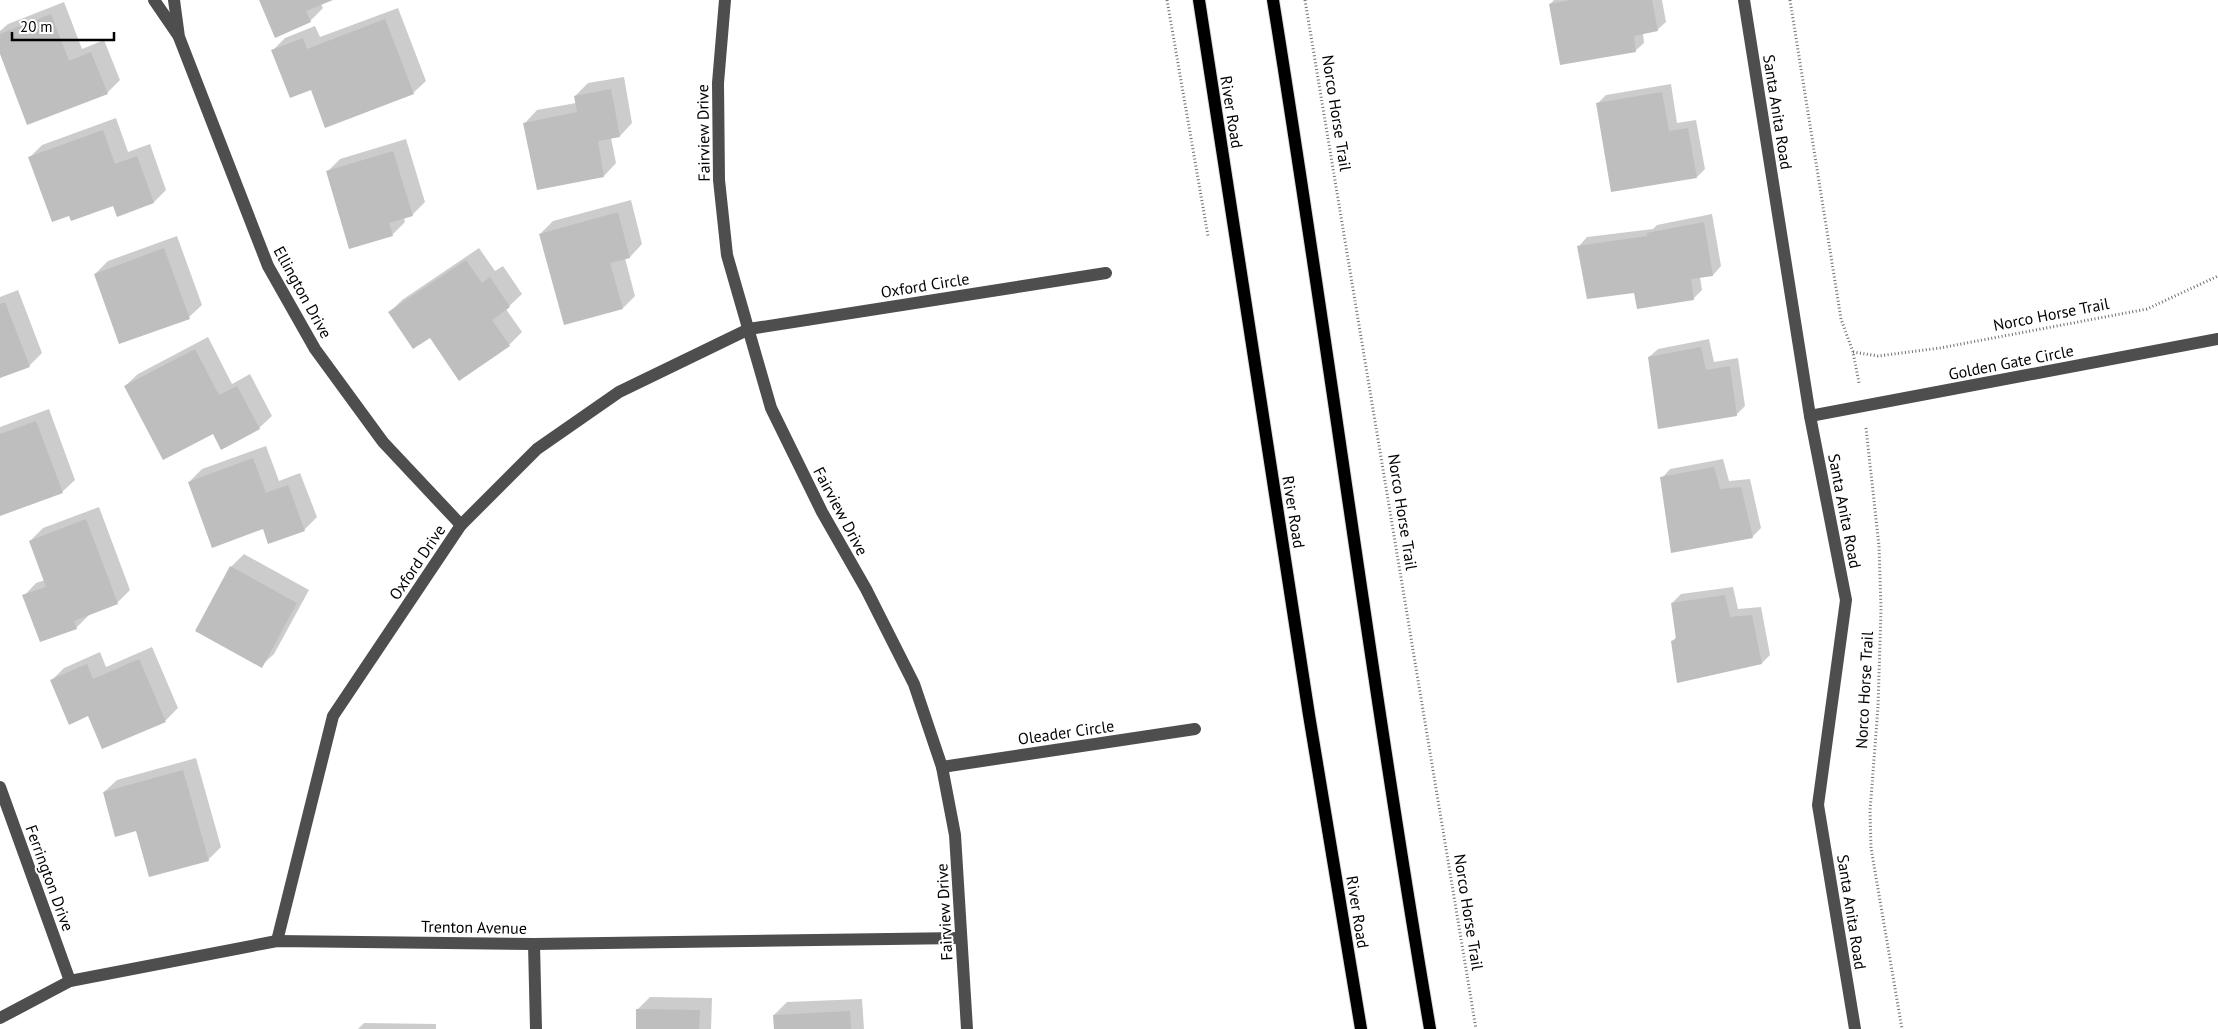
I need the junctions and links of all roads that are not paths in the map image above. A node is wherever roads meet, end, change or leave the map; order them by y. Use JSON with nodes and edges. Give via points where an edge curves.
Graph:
{"nodes":[{"id":1,"x":154,"y":0,"type":"edge"},
{"id":2,"x":174,"y":0,"type":"edge"},
{"id":3,"x":725,"y":0,"type":"edge"},
{"id":4,"x":1199,"y":0,"type":"edge"},
{"id":5,"x":1272,"y":0,"type":"edge"},
{"id":6,"x":1744,"y":0,"type":"edge"},
{"id":7,"x":179,"y":37,"type":"junction"},
{"id":8,"x":1106,"y":274,"type":"dead end"},
{"id":9,"x":749,"y":328,"type":"junction"},
{"id":10,"x":2218,"y":339,"type":"edge"},
{"id":11,"x":1810,"y":416,"type":"junction"},
{"id":12,"x":462,"y":525,"type":"junction"},
{"id":13,"x":1195,"y":729,"type":"dead end"},
{"id":14,"x":942,"y":767,"type":"junction"},
{"id":15,"x":0,"y":787,"type":"edge"},
{"id":16,"x":961,"y":938,"type":"junction"},
{"id":17,"x":276,"y":941,"type":"junction"},
{"id":18,"x":534,"y":944,"type":"junction"},
{"id":19,"x":70,"y":981,"type":"junction"},
{"id":20,"x":0,"y":1018,"type":"edge"},
{"id":21,"x":536,"y":1029,"type":"edge"},
{"id":22,"x":967,"y":1029,"type":"edge"},
{"id":23,"x":1361,"y":1029,"type":"edge"},
{"id":24,"x":1430,"y":1029,"type":"edge"},
{"id":25,"x":1855,"y":1029,"type":"edge"}],
"edges":[{"from":1,"to":7,"type":"street","name":"Ellington Drive"},
{"from":2,"to":7,"type":"street","name":"Ellington Drive"},
{"from":3,"to":9,"type":"street","name":"Fairview Drive","via":[[718,83],[719,180],[727,255]]},
{"from":4,"to":23,"type":"main road","name":"River Road","via":[[1309,715]]},
{"from":5,"to":24,"type":"main road","via":[[1309,222],[1398,837]]},
{"from":6,"to":11,"type":"street","name":"Santa Anita Road"},
{"from":7,"to":12,"type":"street","name":"Ellington Drive","via":[[268,266],[310,341],[383,442]]},
{"from":8,"to":9,"type":"street","name":"Oxford Circle"},
{"from":9,"to":12,"type":"street","name":"Oxford Drive","via":[[619,392],[537,449]]},
{"from":9,"to":14,"type":"street","name":"Fairview Drive","via":[[771,408],[822,512],[914,684]]},
{"from":10,"to":11,"type":"street","name":"Golden Gate Circle"},
{"from":11,"to":25,"type":"street","name":"Santa Anita Road","via":[[1846,600],[1818,805]]},
{"from":12,"to":17,"type":"street","name":"Oxford Drive","via":[[333,716]]},
{"from":13,"to":14,"type":"street","name":"Oleader Circle"},
{"from":14,"to":16,"type":"street","name":"Fairview Drive","via":[[955,835]]},
{"from":15,"to":19,"type":"street","name":"Ferrington Drive"},
{"from":16,"to":18,"type":"street","name":"Trenton Avenue"},
{"from":16,"to":22,"type":"street","name":"Fairview Drive"},
{"from":17,"to":18,"type":"street","name":"Trenton Avenue"},
{"from":17,"to":19,"type":"street","name":"Trenton Avenue"},
{"from":18,"to":21,"type":"street"},
{"from":19,"to":20,"type":"street","name":"Trenton Avenue"}]}
